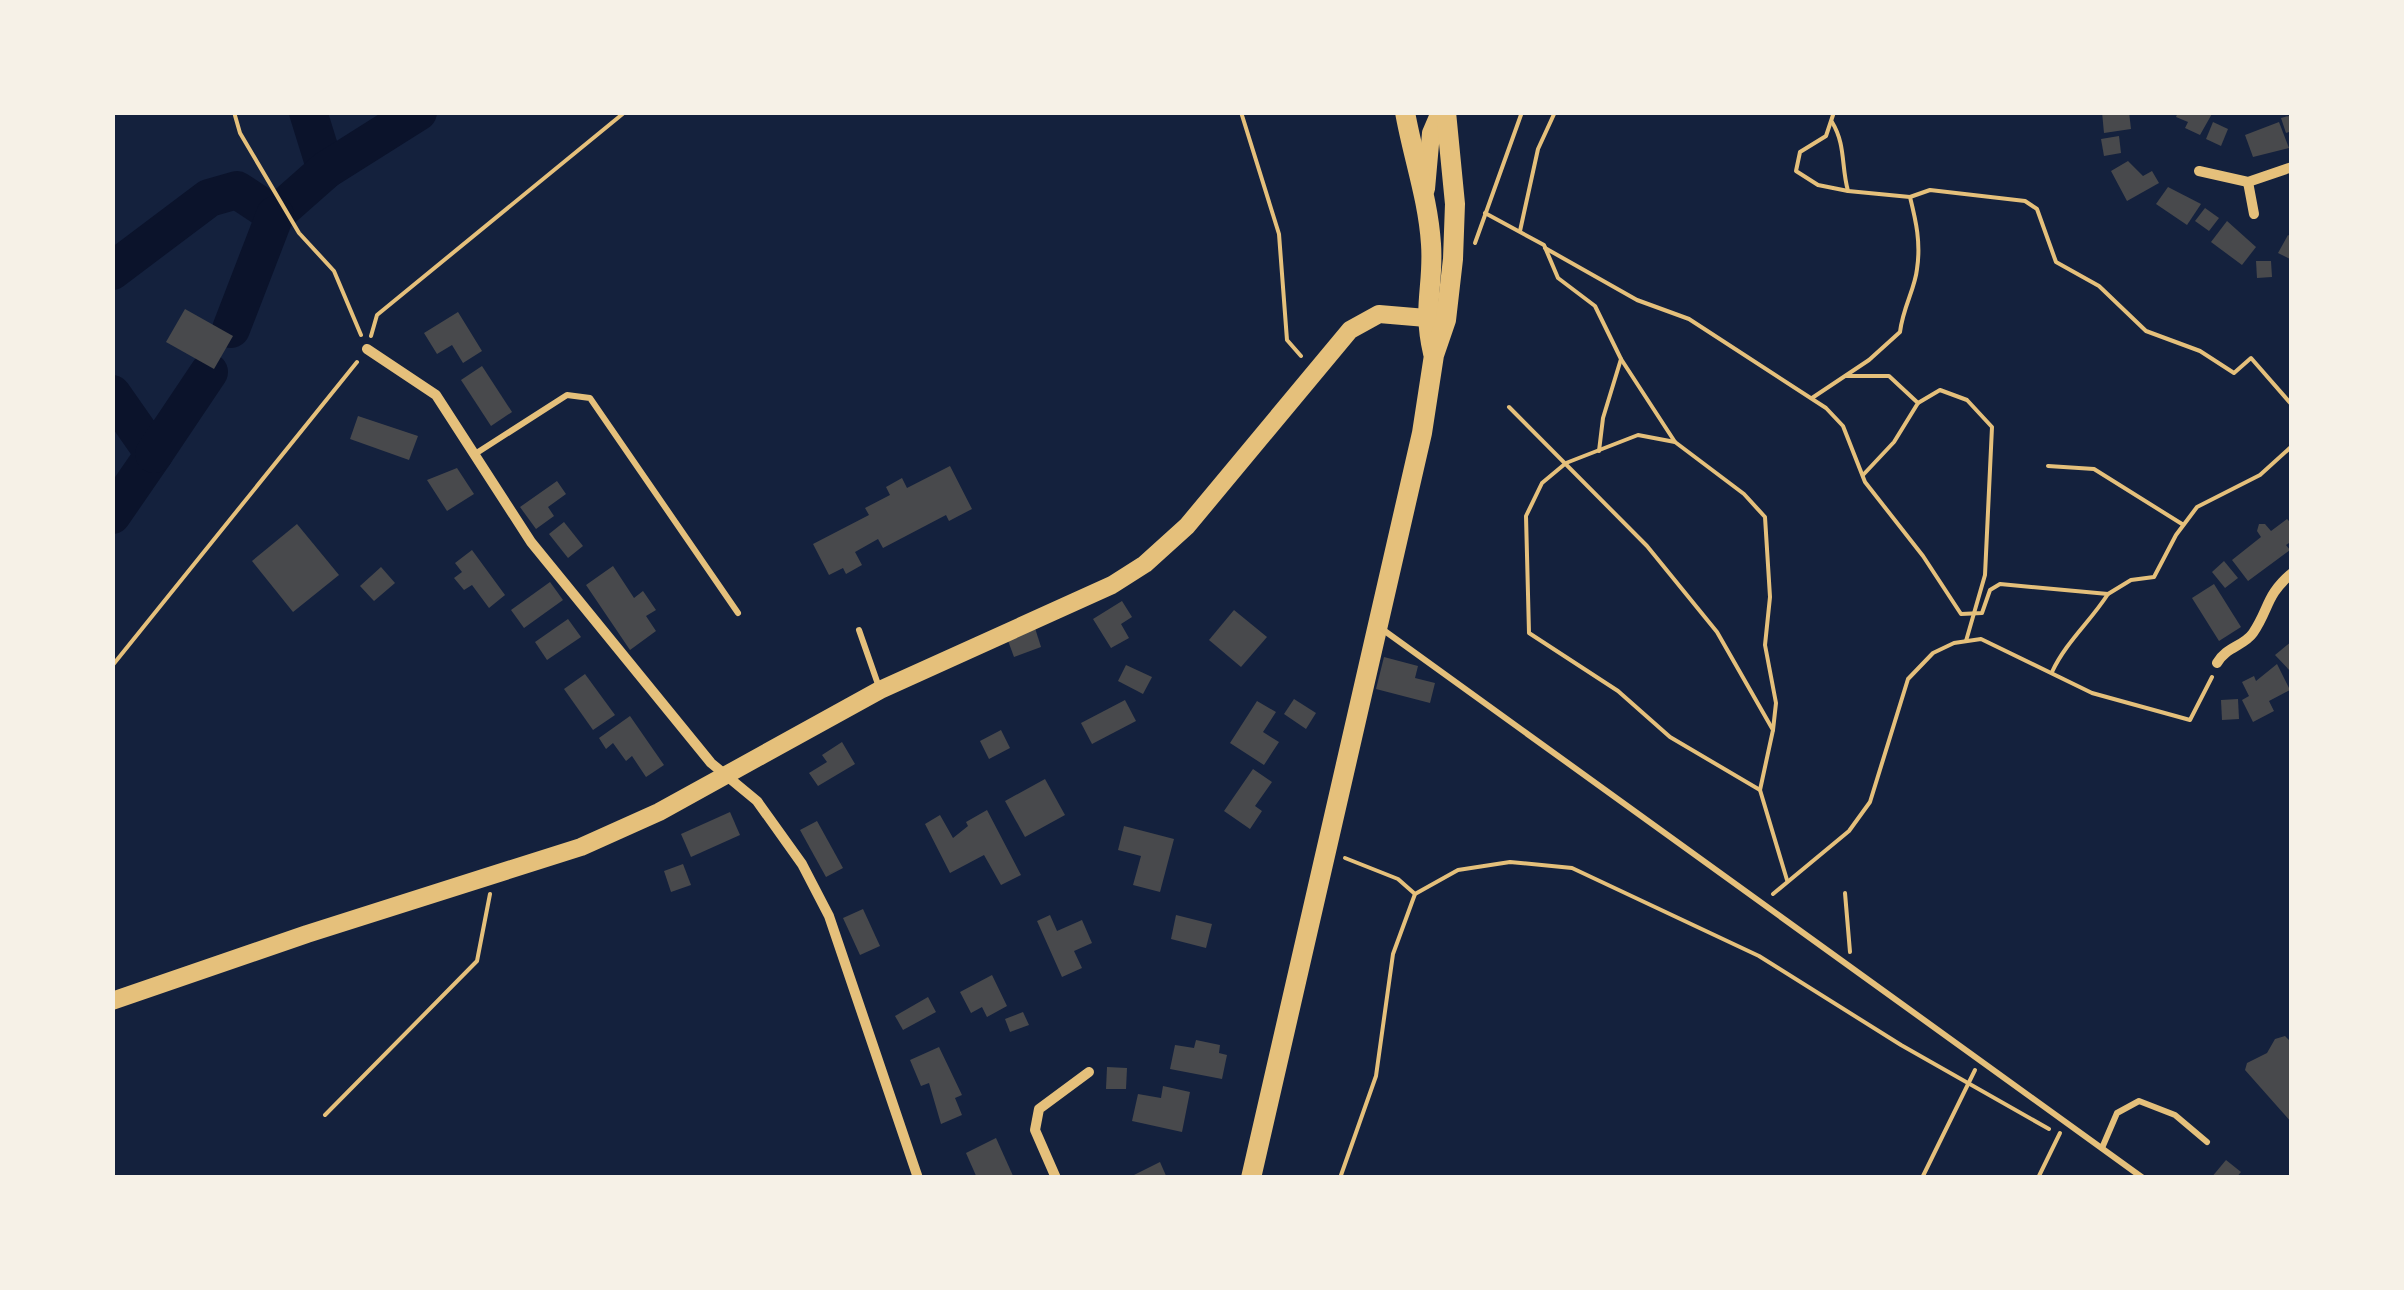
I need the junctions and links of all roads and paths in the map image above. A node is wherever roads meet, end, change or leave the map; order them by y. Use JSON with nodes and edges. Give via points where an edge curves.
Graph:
{"nodes":[{"id":1,"x":624,"y":112,"type":"edge"},
{"id":2,"x":1241,"y":112,"type":"edge"},
{"id":3,"x":1404,"y":112,"type":"edge"},
{"id":4,"x":1443,"y":112,"type":"edge"},
{"id":5,"x":1522,"y":112,"type":"edge"},
{"id":6,"x":1834,"y":112,"type":"edge"},
{"id":7,"x":1554,"y":113,"type":"edge"},
{"id":8,"x":234,"y":114,"type":"edge"},
{"id":9,"x":1832,"y":122,"type":"junction"},
{"id":10,"x":2292,"y":167,"type":"edge"},
{"id":11,"x":2199,"y":171,"type":"dead end"},
{"id":12,"x":2248,"y":182,"type":"junction"},
{"id":13,"x":1848,"y":191,"type":"junction"},
{"id":14,"x":1426,"y":195,"type":"junction"},
{"id":15,"x":1910,"y":196,"type":"junction"},
{"id":16,"x":1486,"y":213,"type":"junction"},
{"id":17,"x":2254,"y":214,"type":"dead end"},
{"id":18,"x":1520,"y":232,"type":"junction"},
{"id":19,"x":1545,"y":248,"type":"junction"},
{"id":20,"x":1472,"y":249,"type":"dead end"},
{"id":21,"x":1435,"y":319,"type":"junction"},
{"id":22,"x":367,"y":349,"type":"junction"},
{"id":23,"x":1621,"y":358,"type":"junction"},
{"id":24,"x":1315,"y":373,"type":"junction"},
{"id":25,"x":1846,"y":376,"type":"junction"},
{"id":26,"x":1812,"y":398,"type":"junction"},
{"id":27,"x":1918,"y":403,"type":"junction"},
{"id":28,"x":2292,"y":405,"type":"edge"},
{"id":29,"x":1509,"y":407,"type":"dead end"},
{"id":30,"x":1675,"y":442,"type":"junction"},
{"id":31,"x":2292,"y":446,"type":"edge"},
{"id":32,"x":1599,"y":452,"type":"junction"},
{"id":33,"x":474,"y":454,"type":"junction"},
{"id":34,"x":1566,"y":462,"type":"junction"},
{"id":35,"x":2048,"y":466,"type":"dead end"},
{"id":36,"x":1862,"y":475,"type":"junction"},
{"id":37,"x":2182,"y":524,"type":"junction"},
{"id":38,"x":2292,"y":573,"type":"edge"},
{"id":39,"x":2108,"y":594,"type":"junction"},
{"id":40,"x":738,"y":613,"type":"dead end"},
{"id":41,"x":1972,"y":615,"type":"junction"},
{"id":42,"x":1376,"y":626,"type":"junction"},
{"id":43,"x":859,"y":630,"type":"dead end"},
{"id":44,"x":1966,"y":641,"type":"junction"},
{"id":45,"x":2218,"y":663,"type":"joint"},
{"id":46,"x":112,"y":666,"type":"edge"},
{"id":47,"x":2052,"y":672,"type":"junction"},
{"id":48,"x":880,"y":690,"type":"junction"},
{"id":49,"x":1773,"y":730,"type":"junction"},
{"id":50,"x":728,"y":774,"type":"junction"},
{"id":51,"x":1760,"y":790,"type":"junction"},
{"id":52,"x":1325,"y":852,"type":"junction"},
{"id":53,"x":486,"y":879,"type":"junction"},
{"id":54,"x":1787,"y":880,"type":"junction"},
{"id":55,"x":1844,"y":893,"type":"dead end"},
{"id":56,"x":1415,"y":894,"type":"junction"},
{"id":57,"x":1764,"y":904,"type":"junction"},
{"id":58,"x":1851,"y":967,"type":"junction"},
{"id":59,"x":112,"y":1002,"type":"edge"},
{"id":60,"x":1089,"y":1072,"type":"dead end"},
{"id":61,"x":1968,"y":1084,"type":"junction"},
{"id":62,"x":325,"y":1115,"type":"dead end"},
{"id":63,"x":2066,"y":1122,"type":"junction"},
{"id":64,"x":2059,"y":1134,"type":"junction"},
{"id":65,"x":2207,"y":1142,"type":"dead end"},
{"id":66,"x":2102,"y":1148,"type":"junction"},
{"id":67,"x":918,"y":1178,"type":"edge"},
{"id":68,"x":1056,"y":1178,"type":"edge"},
{"id":69,"x":1251,"y":1178,"type":"edge"},
{"id":70,"x":1340,"y":1178,"type":"edge"},
{"id":71,"x":1922,"y":1178,"type":"edge"},
{"id":72,"x":2038,"y":1178,"type":"edge"},
{"id":73,"x":2143,"y":1178,"type":"edge"}],
"edges":[{"from":1,"to":22,"type":"path","via":[[378,316]]},
{"from":2,"to":24,"type":"path","via":[[1279,234],[1287,340]]},
{"from":3,"to":14,"type":"main road"},
{"from":4,"to":14,"type":"main road","via":[[1432,133]]},
{"from":4,"to":21,"type":"main road","via":[[1456,204]]},
{"from":5,"to":16,"type":"path"},
{"from":6,"to":9,"type":"path"},
{"from":7,"to":18,"type":"path","via":[[1538,149]]},
{"from":8,"to":22,"type":"path","via":[[299,234],[334,271]]},
{"from":9,"to":13,"type":"path","via":[[1844,140]]},
{"from":9,"to":13,"type":"path","via":[[1826,136],[1800,152],[1796,171]]},
{"from":10,"to":12,"type":"street"},
{"from":11,"to":12,"type":"street"},
{"from":12,"to":17,"type":"street"},
{"from":13,"to":15,"type":"path"},
{"from":14,"to":21,"type":"main road"},
{"from":15,"to":25,"type":"path","via":[[1919,230],[1917,273],[1900,332]]},
{"from":15,"to":28,"type":"path","via":[[1930,190],[2025,201],[2037,209],[2056,262],[2099,286],[2146,331],[2200,351],[2234,373],[2251,358]]},
{"from":16,"to":18,"type":"path"},
{"from":16,"to":20,"type":"path"},
{"from":18,"to":19,"type":"path"},
{"from":19,"to":23,"type":"path","via":[[1558,278],[1594,306]]},
{"from":19,"to":26,"type":"path","via":[[1637,300],[1689,319]]},
{"from":21,"to":24,"type":"main road","via":[[1379,314],[1362,321]]},
{"from":21,"to":42,"type":"main road","via":[[1422,432]]},
{"from":22,"to":33,"type":"street","via":[[436,395]]},
{"from":22,"to":46,"type":"path"},
{"from":23,"to":30,"type":"path"},
{"from":23,"to":32,"type":"path"},
{"from":24,"to":48,"type":"main road","via":[[1186,526],[1131,575]]},
{"from":25,"to":26,"type":"path"},
{"from":25,"to":27,"type":"path","via":[[1889,376]]},
{"from":26,"to":36,"type":"path","via":[[1844,426]]},
{"from":27,"to":36,"type":"path"},
{"from":27,"to":41,"type":"path","via":[[1940,390],[1967,400],[1992,427],[1984,575]]},
{"from":29,"to":34,"type":"path"},
{"from":30,"to":32,"type":"path","via":[[1638,435]]},
{"from":30,"to":49,"type":"path","via":[[1765,517]]},
{"from":31,"to":37,"type":"path","via":[[2260,475],[2197,507]]},
{"from":32,"to":34,"type":"path"},
{"from":33,"to":40,"type":"lane","via":[[567,395],[590,398]]},
{"from":33,"to":50,"type":"street","via":[[531,542],[627,665],[711,764]]},
{"from":34,"to":49,"type":"path","via":[[1717,632]]},
{"from":34,"to":51,"type":"path","via":[[1542,483],[1526,516],[1528,633],[1618,691],[1670,738]]},
{"from":35,"to":37,"type":"path","via":[[2094,469]]},
{"from":36,"to":41,"type":"path","via":[[1960,614]]},
{"from":37,"to":39,"type":"path","via":[[2154,577],[2131,580]]},
{"from":38,"to":45,"type":"street","via":[[2271,591],[2252,635],[2223,652]]},
{"from":39,"to":41,"type":"path","via":[[2000,584],[1990,590],[1982,613]]},
{"from":39,"to":47,"type":"path"},
{"from":41,"to":44,"type":"path"},
{"from":42,"to":52,"type":"main road"},
{"from":42,"to":57,"type":"lane"},
{"from":43,"to":48,"type":"lane"},
{"from":44,"to":47,"type":"path","via":[[1981,639]]},
{"from":44,"to":54,"type":"path","via":[[1933,653],[1908,680],[1870,802],[1849,831]]},
{"from":45,"to":47,"type":"path","via":[[2190,720],[2092,692]]},
{"from":48,"to":50,"type":"main road"},
{"from":49,"to":51,"type":"path"},
{"from":50,"to":53,"type":"main road","via":[[581,847]]},
{"from":50,"to":67,"type":"street","via":[[757,801],[802,864],[829,916]]},
{"from":51,"to":54,"type":"path"},
{"from":52,"to":56,"type":"path","via":[[1398,879]]},
{"from":52,"to":69,"type":"main road"},
{"from":53,"to":59,"type":"main road"},
{"from":53,"to":62,"type":"path","via":[[491,898],[476,962]]},
{"from":54,"to":57,"type":"path"},
{"from":55,"to":58,"type":"path"},
{"from":56,"to":61,"type":"path","via":[[1458,870],[1510,862],[1572,868],[1759,956]]},
{"from":56,"to":70,"type":"path","via":[[1393,954],[1376,1076]]},
{"from":57,"to":58,"type":"lane"},
{"from":58,"to":63,"type":"lane"},
{"from":60,"to":68,"type":"street","via":[[1039,1109],[1034,1130]]},
{"from":61,"to":64,"type":"path"},
{"from":61,"to":71,"type":"path"},
{"from":63,"to":64,"type":"path"},
{"from":63,"to":66,"type":"lane"},
{"from":64,"to":72,"type":"path"},
{"from":65,"to":66,"type":"lane","via":[[2175,1115],[2139,1101],[2116,1112]]},
{"from":66,"to":73,"type":"lane"}]}
